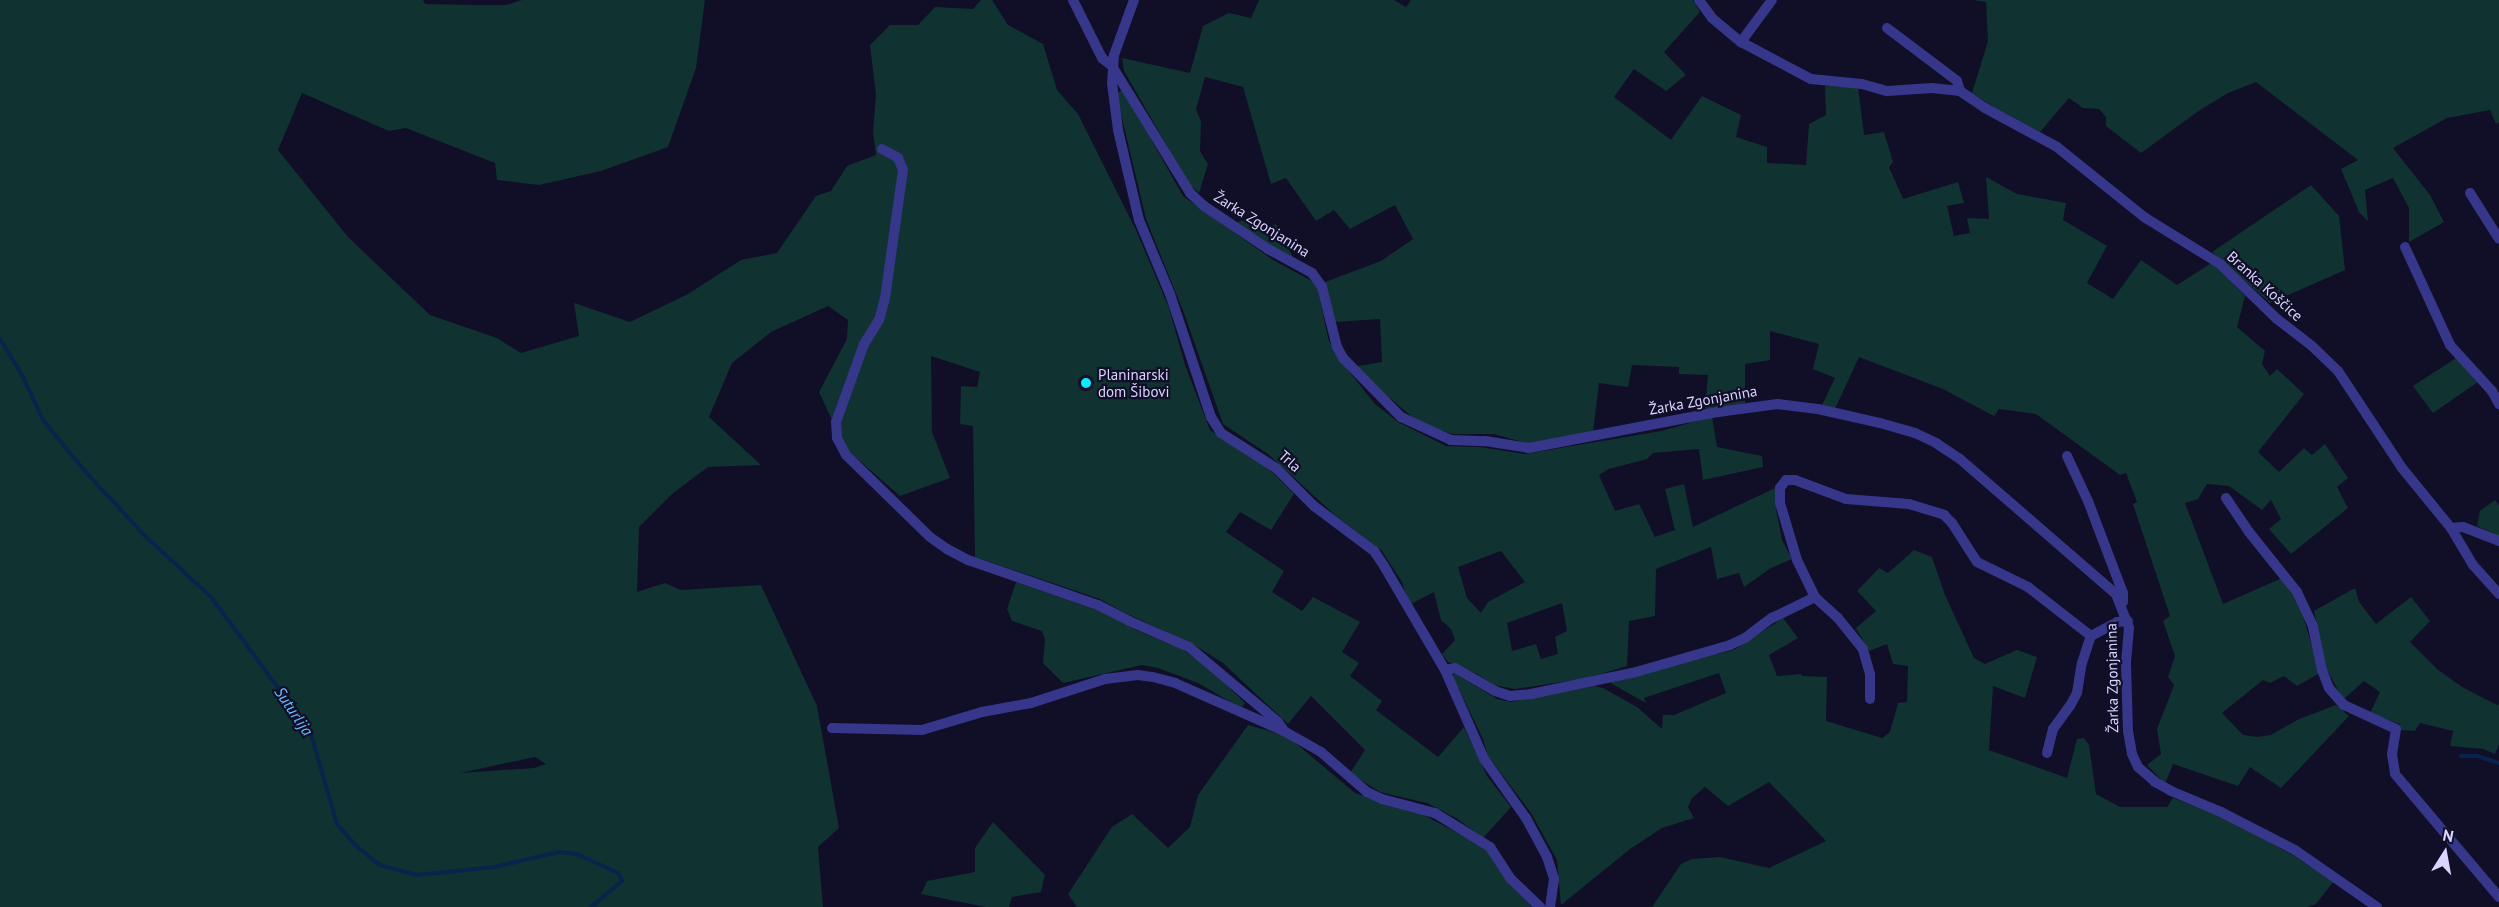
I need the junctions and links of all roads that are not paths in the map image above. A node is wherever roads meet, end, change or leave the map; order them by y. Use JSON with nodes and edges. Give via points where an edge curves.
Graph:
{"nodes":[{"id":1,"x":1073,"y":0,"type":"edge"},
{"id":2,"x":1134,"y":0,"type":"edge"},
{"id":3,"x":1699,"y":0,"type":"edge"},
{"id":4,"x":1772,"y":0,"type":"edge"},
{"id":5,"x":1887,"y":28,"type":"dead end"},
{"id":6,"x":1741,"y":42,"type":"junction"},
{"id":7,"x":1112,"y":66,"type":"junction"},
{"id":8,"x":1960,"y":91,"type":"junction"},
{"id":9,"x":882,"y":149,"type":"dead end"},
{"id":10,"x":2470,"y":193,"type":"dead end"},
{"id":11,"x":2499,"y":239,"type":"edge"},
{"id":12,"x":2405,"y":247,"type":"dead end"},
{"id":13,"x":2499,"y":404,"type":"edge"},
{"id":14,"x":2067,"y":456,"type":"dead end"},
{"id":15,"x":2226,"y":498,"type":"dead end"},
{"id":16,"x":2451,"y":528,"type":"junction"},
{"id":17,"x":2499,"y":541,"type":"edge"},
{"id":18,"x":2499,"y":594,"type":"edge"},
{"id":19,"x":1815,"y":597,"type":"junction"},
{"id":20,"x":2122,"y":605,"type":"junction"},
{"id":21,"x":2128,"y":621,"type":"junction"},
{"id":22,"x":2091,"y":636,"type":"junction"},
{"id":23,"x":1445,"y":670,"type":"junction"},
{"id":24,"x":1870,"y":699,"type":"dead end"},
{"id":25,"x":832,"y":728,"type":"dead end"},
{"id":26,"x":1284,"y":731,"type":"junction"},
{"id":27,"x":2046,"y":753,"type":"dead end"},
{"id":28,"x":2499,"y":897,"type":"edge"},
{"id":29,"x":1540,"y":907,"type":"edge"},
{"id":30,"x":1550,"y":907,"type":"edge"},
{"id":31,"x":2377,"y":907,"type":"edge"}],
"edges":[{"from":1,"to":7,"type":"street","name":"Žarka Zgonjanina","via":[[1102,57]]},
{"from":2,"to":7,"type":"street","name":"Trla"},
{"from":3,"to":6,"type":"street","via":[[1712,18]]},
{"from":4,"to":6,"type":"street"},
{"from":5,"to":8,"type":"street","name":"Branka Koščice","via":[[1957,81]]},
{"from":6,"to":8,"type":"street","via":[[1798,74],[1826,82],[1898,92],[1932,88]]},
{"from":7,"to":20,"type":"street","name":"Žarka Zgonjanina","via":[[1190,193],[1268,249],[1312,273],[1322,287],[1343,358],[1393,411],[1418,426],[1451,440],[1529,447],[1765,404],[1818,409],[1880,423],[1925,437],[1960,459],[2105,582]]},
{"from":7,"to":23,"type":"street","name":"Trla","via":[[1118,130],[1139,220],[1170,294],[1215,425],[1221,434],[1276,468],[1314,506],[1374,552]]},
{"from":8,"to":16,"type":"street","name":"Branka Koščice","via":[[2057,147],[2144,217],[2214,260],[2327,359],[2402,468]]},
{"from":9,"to":26,"type":"street","via":[[898,158],[903,170],[885,298],[836,422],[837,438],[846,455],[947,549],[968,560],[1098,605],[1189,646]]},
{"from":10,"to":11,"type":"street"},
{"from":12,"to":13,"type":"street","via":[[2450,345]]},
{"from":14,"to":20,"type":"street","via":[[2123,593]]},
{"from":15,"to":28,"type":"street","via":[[2297,592],[2313,627],[2329,688],[2344,705],[2396,729],[2392,754],[2395,774]]},
{"from":16,"to":17,"type":"street","via":[[2463,527]]},
{"from":16,"to":18,"type":"street","name":"Branka Koščice","via":[[2473,564]]},
{"from":19,"to":22,"type":"street","via":[[1786,531],[1780,494],[1786,480],[1846,499],[1909,504],[1944,515],[1977,562],[2028,587]]},
{"from":19,"to":23,"type":"street","via":[[1730,645],[1636,672],[1542,692],[1510,696],[1455,668]]},
{"from":19,"to":24,"type":"street","via":[[1863,650],[1870,674]]},
{"from":20,"to":21,"type":"street","name":"Žarka Zgonjanina"},
{"from":21,"to":22,"type":"street","via":[[2117,622]]},
{"from":21,"to":31,"type":"street","name":"Žarka Zgonjanina","via":[[2128,731],[2138,767],[2171,791],[2295,850]]},
{"from":22,"to":27,"type":"street","via":[[2077,693],[2053,729]]},
{"from":23,"to":30,"type":"street","name":"Trla","via":[[1484,759],[1526,818],[1547,857],[1554,879]]},
{"from":25,"to":26,"type":"street","via":[[922,730],[982,712],[1031,703],[1106,679],[1138,675],[1175,683]]},
{"from":26,"to":29,"type":"street","via":[[1321,752],[1367,792],[1435,813],[1490,847],[1510,878]]}]}
